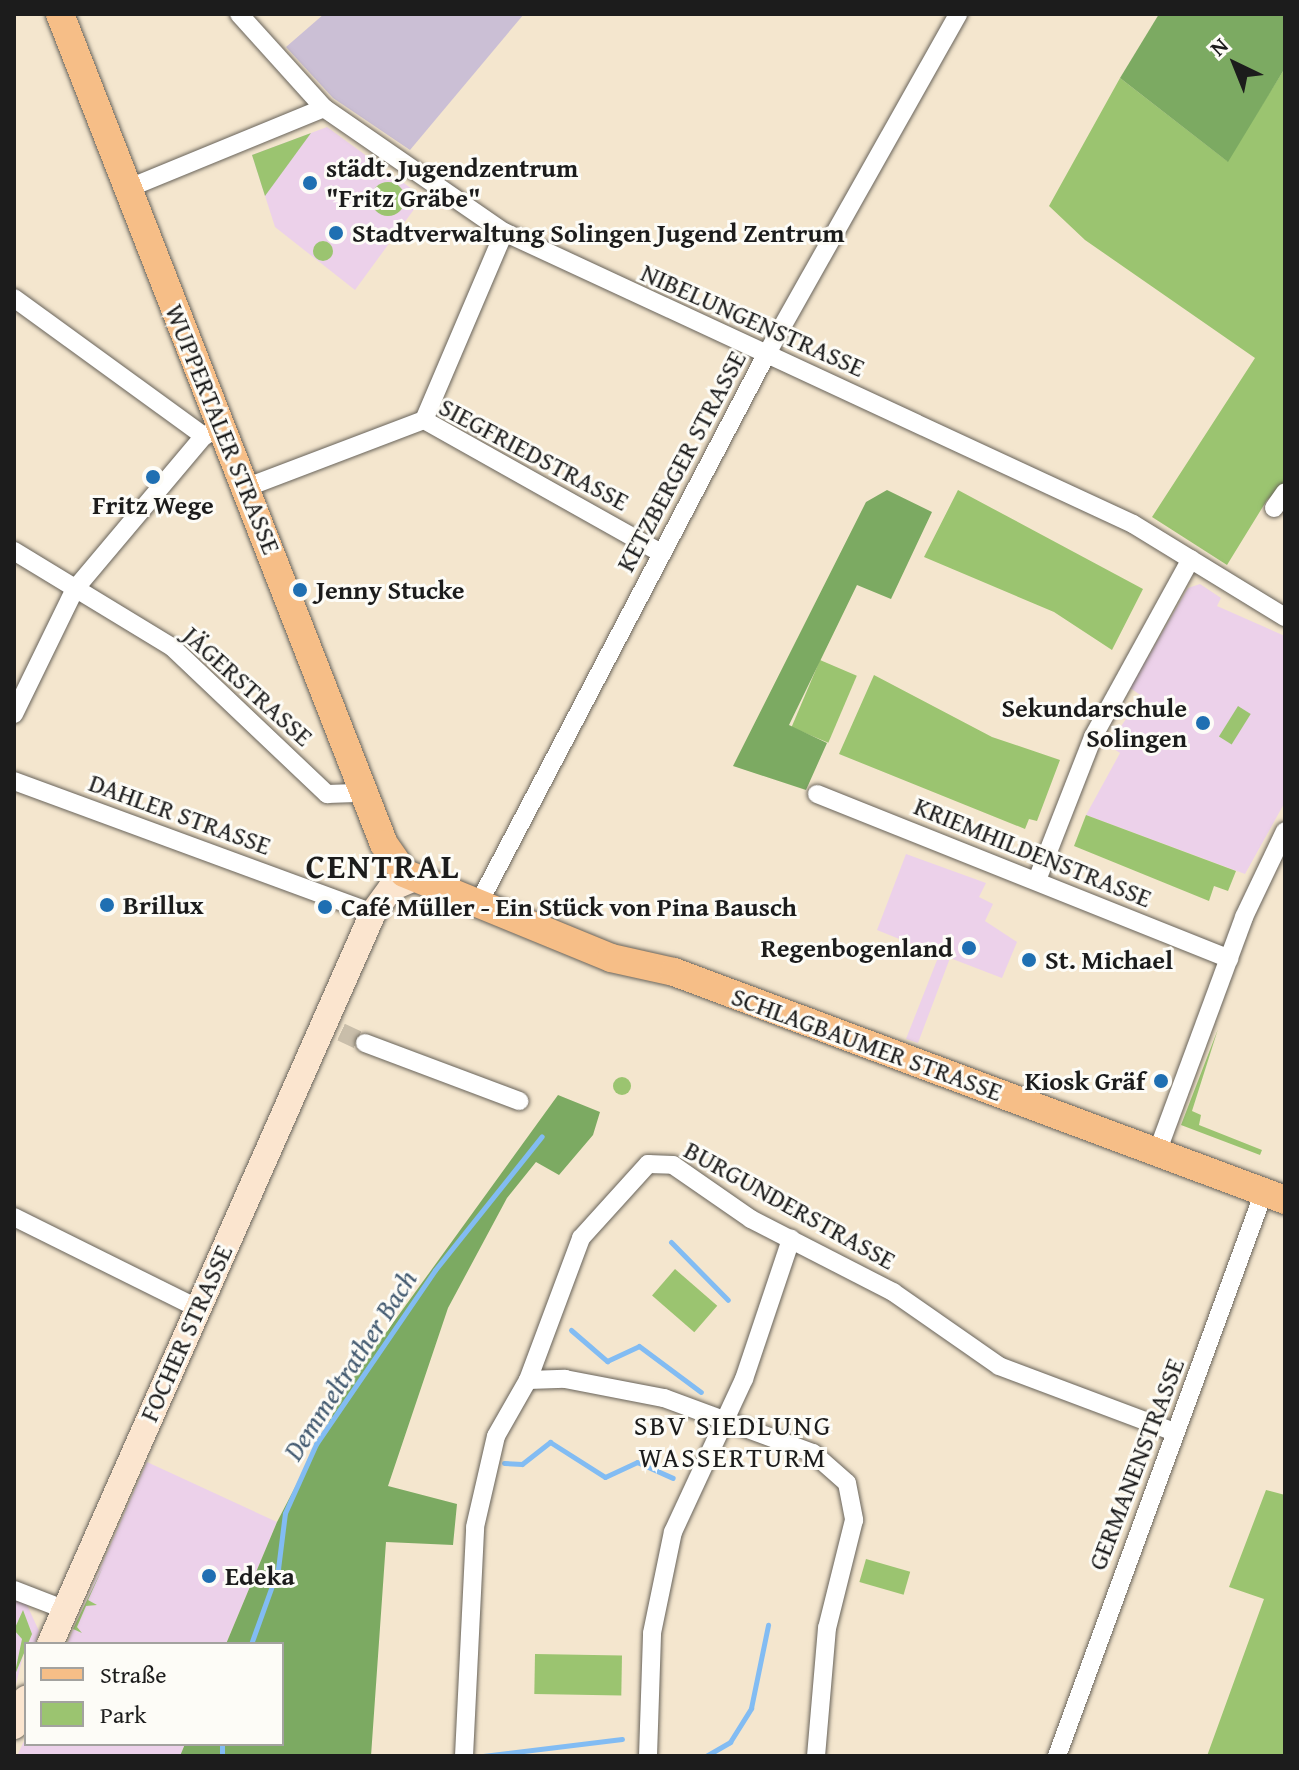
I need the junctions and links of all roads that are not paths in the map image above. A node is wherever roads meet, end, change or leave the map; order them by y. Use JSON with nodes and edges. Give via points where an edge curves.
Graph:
{"nodes":[{"id":1,"x":60,"y":14,"type":"edge"},
{"id":2,"x":239,"y":14,"type":"edge"},
{"id":3,"x":958,"y":14,"type":"edge"},
{"id":4,"x":324,"y":108,"type":"junction"},
{"id":5,"x":129,"y":188,"type":"junction"},
{"id":6,"x":504,"y":232,"type":"junction"},
{"id":7,"x":14,"y":298,"type":"edge"},
{"id":8,"x":765,"y":357,"type":"junction"},
{"id":9,"x":424,"y":420,"type":"junction"},
{"id":10,"x":212,"y":432,"type":"junction"},
{"id":11,"x":245,"y":488,"type":"junction"},
{"id":12,"x":14,"y":551,"type":"edge"},
{"id":13,"x":661,"y":553,"type":"junction"},
{"id":14,"x":1191,"y":559,"type":"junction"},
{"id":15,"x":75,"y":589,"type":"junction"},
{"id":16,"x":1285,"y":617,"type":"edge"},
{"id":17,"x":14,"y":714,"type":"edge"},
{"id":18,"x":14,"y":781,"type":"edge"},
{"id":19,"x":364,"y":793,"type":"junction"},
{"id":20,"x":817,"y":794,"type":"dead end"},
{"id":21,"x":1285,"y":831,"type":"edge"},
{"id":22,"x":384,"y":844,"type":"junction"},
{"id":23,"x":426,"y":878,"type":"junction"},
{"id":24,"x":1037,"y":880,"type":"junction"},
{"id":25,"x":488,"y":884,"type":"junction"},
{"id":26,"x":376,"y":907,"type":"junction"},
{"id":27,"x":1229,"y":959,"type":"junction"},
{"id":28,"x":674,"y":972,"type":"junction"},
{"id":29,"x":365,"y":1043,"type":"tunnel mouth"},
{"id":30,"x":519,"y":1101,"type":"dead end"},
{"id":31,"x":1158,"y":1150,"type":"junction"},
{"id":32,"x":1275,"y":1196,"type":"edge"},
{"id":33,"x":14,"y":1217,"type":"edge"},
{"id":34,"x":791,"y":1239,"type":"junction"},
{"id":35,"x":197,"y":1308,"type":"junction"},
{"id":36,"x":528,"y":1380,"type":"junction"},
{"id":37,"x":725,"y":1419,"type":"junction"},
{"id":38,"x":1175,"y":1432,"type":"junction"},
{"id":39,"x":14,"y":1590,"type":"edge"},
{"id":40,"x":66,"y":1610,"type":"junction"},
{"id":41,"x":51,"y":1642,"type":"edge"},
{"id":42,"x":24,"y":1704,"type":"edge"},
{"id":43,"x":14,"y":1726,"type":"edge"},
{"id":44,"x":464,"y":1756,"type":"edge"},
{"id":45,"x":648,"y":1756,"type":"edge"},
{"id":46,"x":816,"y":1756,"type":"edge"},
{"id":47,"x":1057,"y":1756,"type":"edge"}],
"edges":[{"from":1,"to":5,"type":"main road","name":"WUPPERTALER STRASSE"},
{"from":2,"to":4,"type":"street","name":"NIBELUNGENSTRASSE"},
{"from":3,"to":8,"type":"street","name":"KETZBERGER STRASSE"},
{"from":4,"to":5,"type":"street"},
{"from":4,"to":6,"type":"street","name":"NIBELUNGENSTRASSE"},
{"from":5,"to":10,"type":"main road","name":"WUPPERTALER STRASSE"},
{"from":6,"to":8,"type":"street","name":"NIBELUNGENSTRASSE"},
{"from":6,"to":9,"type":"street"},
{"from":7,"to":10,"type":"street"},
{"from":8,"to":13,"type":"street","name":"KETZBERGER STRASSE"},
{"from":8,"to":14,"type":"street","name":"NIBELUNGENSTRASSE","via":[[1029,474]]},
{"from":9,"to":11,"type":"street","name":"SIEGFRIEDSTRASSE"},
{"from":9,"to":13,"type":"street","name":"SIEGFRIEDSTRASSE"},
{"from":10,"to":11,"type":"main road","name":"WUPPERTALER STRASSE"},
{"from":10,"to":15,"type":"street"},
{"from":11,"to":19,"type":"main road","name":"WUPPERTALER STRASSE"},
{"from":12,"to":15,"type":"street","name":"JÄGERSTRASSE"},
{"from":13,"to":25,"type":"street","name":"KETZBERGER STRASSE"},
{"from":14,"to":16,"type":"street","name":"NIBELUNGENSTRASSE"},
{"from":14,"to":24,"type":"street","via":[[1098,725]]},
{"from":15,"to":17,"type":"street"},
{"from":15,"to":19,"type":"street","name":"JÄGERSTRASSE","via":[[172,647],[327,794]]},
{"from":18,"to":26,"type":"street","name":"DAHLER STRASSE"},
{"from":19,"to":22,"type":"main road","name":"WUPPERTALER STRASSE"},
{"from":20,"to":24,"type":"street","name":"KRIEMHILDENSTRASSE"},
{"from":21,"to":27,"type":"street"},
{"from":22,"to":23,"type":"main road","name":"SCHLAGBAUMER STRASSE"},
{"from":22,"to":26,"type":"main road","name":"FOCHER STRASSE"},
{"from":23,"to":25,"type":"main road","name":"SCHLAGBAUMER STRASSE"},
{"from":23,"to":26,"type":"main road"},
{"from":23,"to":28,"type":"main road","name":"SCHLAGBAUMER STRASSE","via":[[611,958]]},
{"from":24,"to":27,"type":"street","name":"KRIEMHILDENSTRASSE"},
{"from":25,"to":28,"type":"main road","name":"SCHLAGBAUMER STRASSE"},
{"from":26,"to":35,"type":"main road","name":"FOCHER STRASSE","via":[[333,1028]]},
{"from":27,"to":31,"type":"street"},
{"from":28,"to":31,"type":"main road","name":"SCHLAGBAUMER STRASSE"},
{"from":29,"to":30,"type":"street"},
{"from":31,"to":32,"type":"main road","name":"SCHLAGBAUMER STRASSE"},
{"from":32,"to":38,"type":"street","name":"GERMANENSTRASSE"},
{"from":33,"to":35,"type":"street"},
{"from":34,"to":36,"type":"street","name":"BURGUNDERSTRASSE","via":[[673,1165],[648,1164],[581,1238]]},
{"from":34,"to":37,"type":"street"},
{"from":34,"to":38,"type":"street","name":"BURGUNDERSTRASSE","via":[[893,1292],[987,1360]]},
{"from":35,"to":40,"type":"main road","name":"FOCHER STRASSE"},
{"from":36,"to":37,"type":"street","via":[[619,1386]]},
{"from":36,"to":44,"type":"street","name":"BURGUNDERSTRASSE","via":[[500,1425],[479,1500]]},
{"from":37,"to":45,"type":"street","via":[[682,1508],[659,1585],[646,1697]]},
{"from":37,"to":46,"type":"street","via":[[831,1465],[854,1505],[848,1559],[827,1628]]},
{"from":38,"to":47,"type":"street","name":"GERMANENSTRASSE"},
{"from":39,"to":40,"type":"street"},
{"from":40,"to":41,"type":"main road","name":"FOCHER STRASSE"},
{"from":42,"to":43,"type":"main road"}]}
